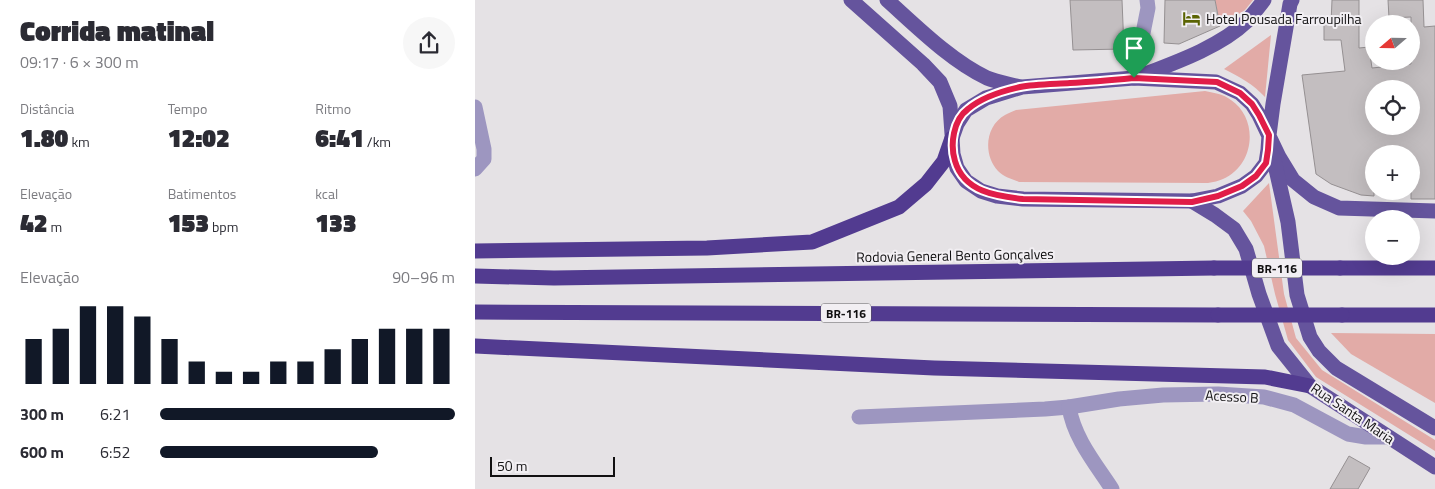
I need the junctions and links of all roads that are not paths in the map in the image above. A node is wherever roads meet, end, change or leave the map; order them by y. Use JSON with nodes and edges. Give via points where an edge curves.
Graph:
{"nodes":[{"id":1,"x":851,"y":0,"type":"edge"},
{"id":2,"x":887,"y":0,"type":"edge"},
{"id":3,"x":1147,"y":0,"type":"edge"},
{"id":4,"x":1264,"y":0,"type":"edge"},
{"id":5,"x":1292,"y":0,"type":"edge"},
{"id":6,"x":1134,"y":78,"type":"junction"},
{"id":7,"x":1022,"y":87,"type":"junction"},
{"id":8,"x":475,"y":107,"type":"edge"},
{"id":9,"x":1269,"y":135,"type":"junction"},
{"id":10,"x":952,"y":138,"type":"junction"},
{"id":11,"x":475,"y":169,"type":"edge"},
{"id":12,"x":1192,"y":202,"type":"junction"},
{"id":13,"x":1435,"y":211,"type":"edge"},
{"id":14,"x":475,"y":251,"type":"edge"},
{"id":15,"x":1435,"y":268,"type":"edge"},
{"id":16,"x":475,"y":276,"type":"edge"},
{"id":17,"x":475,"y":312,"type":"edge"},
{"id":18,"x":1435,"y":315,"type":"edge"},
{"id":19,"x":475,"y":346,"type":"edge"},
{"id":20,"x":1310,"y":386,"type":"junction"},
{"id":21,"x":1070,"y":411,"type":"junction"},
{"id":22,"x":859,"y":417,"type":"dead end"},
{"id":23,"x":1435,"y":428,"type":"edge"},
{"id":24,"x":1388,"y":437,"type":"junction"},
{"id":25,"x":1435,"y":467,"type":"edge"},
{"id":26,"x":1111,"y":489,"type":"edge"}],
"edges":[{"from":1,"to":10,"type":"main road","via":[[940,82],[950,106]]},
{"from":2,"to":7,"type":"main road","via":[[965,65],[988,78]]},
{"from":3,"to":6,"type":"street"},
{"from":4,"to":6,"type":"main road","via":[[1246,22],[1223,39],[1191,56]]},
{"from":5,"to":9,"type":"main road"},
{"from":6,"to":7,"type":"main road"},
{"from":6,"to":9,"type":"main road","via":[[1217,82],[1240,93],[1252,104]]},
{"from":7,"to":10,"type":"main road","via":[[986,98],[966,110]]},
{"from":8,"to":11,"type":"street","via":[[484,149],[484,159]]},
{"from":9,"to":12,"type":"main road","via":[[1266,163],[1256,176],[1218,196]]},
{"from":9,"to":13,"type":"main road","via":[[1293,180],[1314,198],[1339,208]]},
{"from":9,"to":23,"type":"main road","name":"Rua Santa Maria","via":[[1288,222],[1297,294],[1310,337],[1336,368]]},
{"from":10,"to":12,"type":"main road","via":[[957,168],[966,181],[997,196]]},
{"from":10,"to":14,"type":"highway","via":[[945,161],[926,184],[899,207],[812,242],[707,248]]},
{"from":12,"to":20,"type":"main road","name":"Rua Santa Maria","via":[[1234,230],[1246,249],[1278,346]]},
{"from":15,"to":16,"type":"highway","name":"Rodovia General Bento Gonçalves","number":"BR-116","bridge":true,"via":[[1214,268],[554,278]]},
{"from":17,"to":18,"type":"highway","number":"BR-116","bridge":true},
{"from":19,"to":20,"type":"highway","via":[[934,368],[1265,377]]},
{"from":20,"to":24,"type":"main road","name":"Rua Santa Maria"},
{"from":21,"to":22,"type":"street","name":"Acesso B","via":[[1045,409]]},
{"from":21,"to":24,"type":"street","name":"Acesso B","via":[[1119,399],[1163,395],[1264,397],[1294,406],[1348,434]]},
{"from":21,"to":26,"type":"street","via":[[1077,435]]},
{"from":24,"to":25,"type":"main road","name":"Rua Santa Maria"}]}
